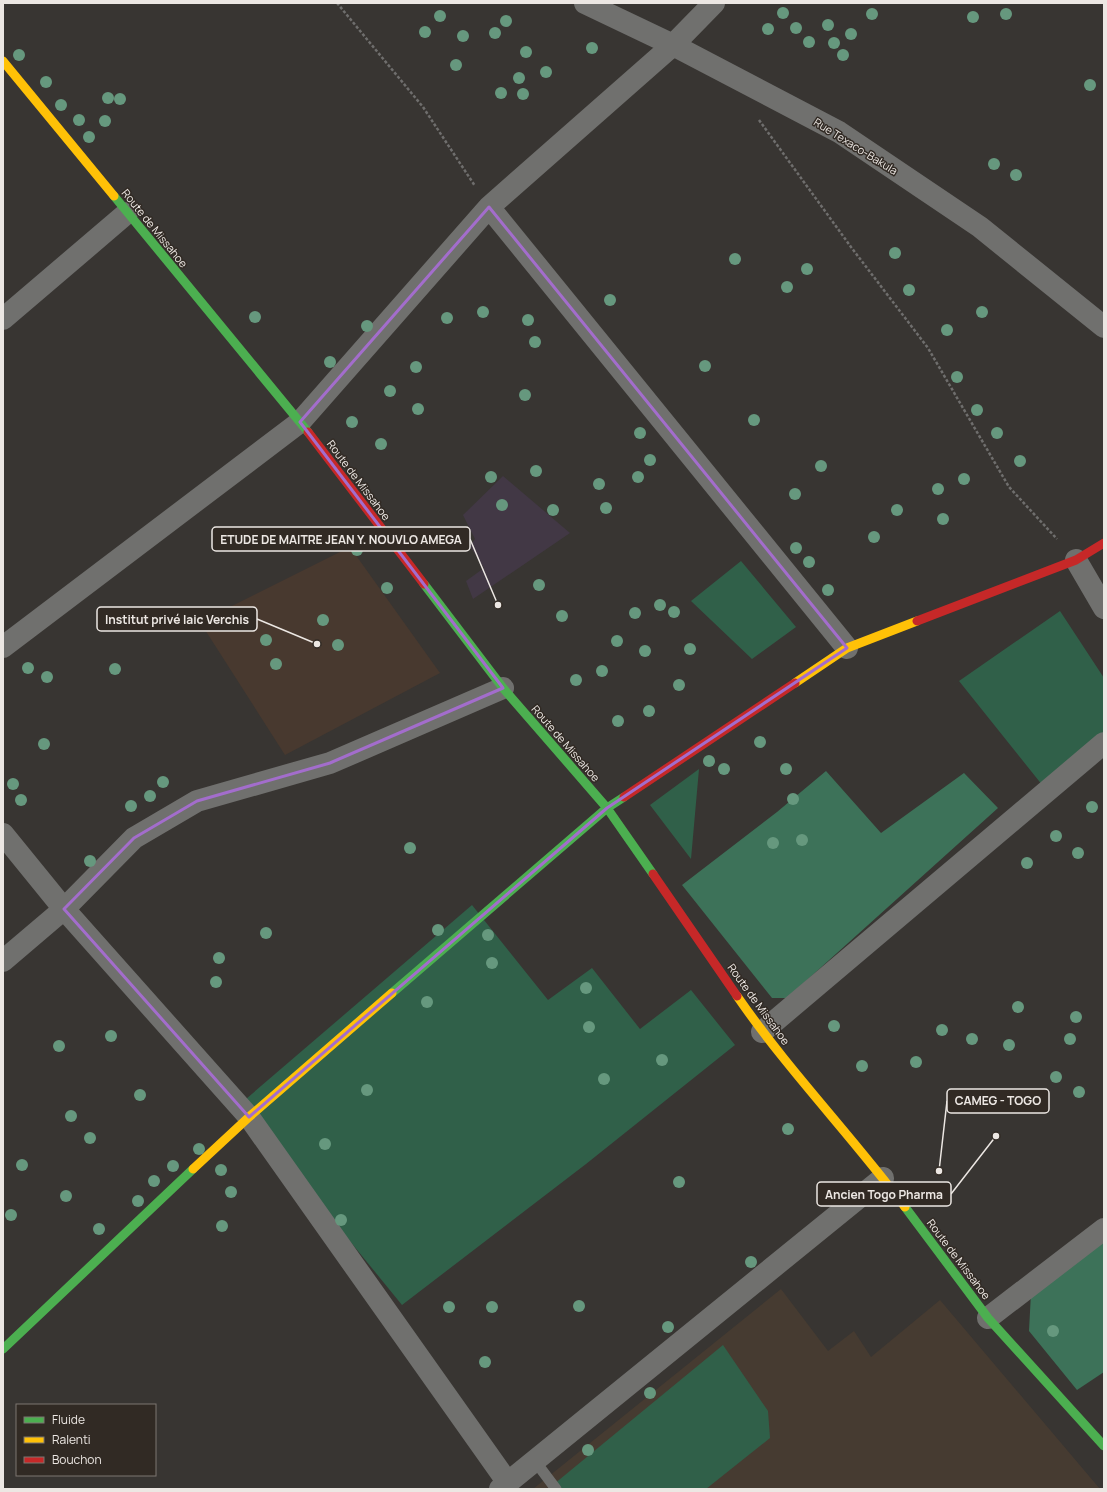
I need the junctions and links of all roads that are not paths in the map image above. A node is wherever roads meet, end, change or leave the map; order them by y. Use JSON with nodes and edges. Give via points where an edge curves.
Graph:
{"nodes":[{"id":1,"x":585,"y":3,"type":"edge"},
{"id":2,"x":714,"y":3,"type":"edge"},
{"id":3,"x":673,"y":45,"type":"junction"},
{"id":4,"x":3,"y":60,"type":"edge"},
{"id":5,"x":489,"y":206,"type":"junction"},
{"id":6,"x":127,"y":213,"type":"junction"},
{"id":7,"x":3,"y":318,"type":"edge"},
{"id":8,"x":1104,"y":327,"type":"edge"},
{"id":9,"x":300,"y":422,"type":"junction"},
{"id":10,"x":1104,"y":543,"type":"edge"},
{"id":11,"x":1076,"y":560,"type":"junction"},
{"id":12,"x":1104,"y":608,"type":"edge"},
{"id":13,"x":3,"y":647,"type":"edge"},
{"id":14,"x":847,"y":648,"type":"junction"},
{"id":15,"x":503,"y":688,"type":"junction"},
{"id":16,"x":1104,"y":743,"type":"edge"},
{"id":17,"x":607,"y":808,"type":"junction"},
{"id":18,"x":3,"y":834,"type":"edge"},
{"id":19,"x":64,"y":909,"type":"junction"},
{"id":20,"x":3,"y":961,"type":"edge"},
{"id":21,"x":762,"y":1032,"type":"junction"},
{"id":22,"x":249,"y":1117,"type":"junction"},
{"id":23,"x":884,"y":1178,"type":"junction"},
{"id":24,"x":1104,"y":1230,"type":"edge"},
{"id":25,"x":988,"y":1318,"type":"junction"},
{"id":26,"x":3,"y":1349,"type":"edge"},
{"id":27,"x":1104,"y":1446,"type":"edge"},
{"id":28,"x":535,"y":1461,"type":"junction"},
{"id":29,"x":504,"y":1486,"type":"edge"},
{"id":30,"x":556,"y":1489,"type":"edge"}],
"edges":[{"from":1,"to":3,"type":"street","name":"Rue Texaco-Bakula"},
{"from":2,"to":3,"type":"street"},
{"from":3,"to":5,"type":"street"},
{"from":3,"to":8,"type":"street","name":"Rue Texaco-Bakula","via":[[839,132],[980,228]]},
{"from":4,"to":6,"type":"main road","name":"Route de Missahoe"},
{"from":5,"to":9,"type":"street"},
{"from":5,"to":14,"type":"street"},
{"from":6,"to":7,"type":"street"},
{"from":6,"to":9,"type":"main road","name":"Route de Missahoe"},
{"from":9,"to":13,"type":"street"},
{"from":9,"to":15,"type":"main road","name":"Route de Missahoe"},
{"from":10,"to":11,"type":"main road"},
{"from":11,"to":12,"type":"street"},
{"from":11,"to":14,"type":"main road"},
{"from":14,"to":17,"type":"main road"},
{"from":15,"to":17,"type":"main road","name":"Route de Missahoe"},
{"from":15,"to":19,"type":"street","via":[[330,763],[197,801],[134,838]]},
{"from":16,"to":21,"type":"street"},
{"from":17,"to":21,"type":"main road","name":"Route de Missahoe"},
{"from":17,"to":22,"type":"main road"},
{"from":18,"to":19,"type":"street"},
{"from":19,"to":20,"type":"street"},
{"from":19,"to":22,"type":"street"},
{"from":21,"to":23,"type":"main road","name":"Route de Missahoe"},
{"from":22,"to":26,"type":"main road"},
{"from":22,"to":29,"type":"street"},
{"from":23,"to":25,"type":"main road","name":"Route de Missahoe"},
{"from":23,"to":28,"type":"street"},
{"from":24,"to":25,"type":"street"},
{"from":25,"to":27,"type":"main road","name":"Route de Missahoe"},
{"from":28,"to":29,"type":"street"},
{"from":28,"to":30,"type":"lane"}]}
